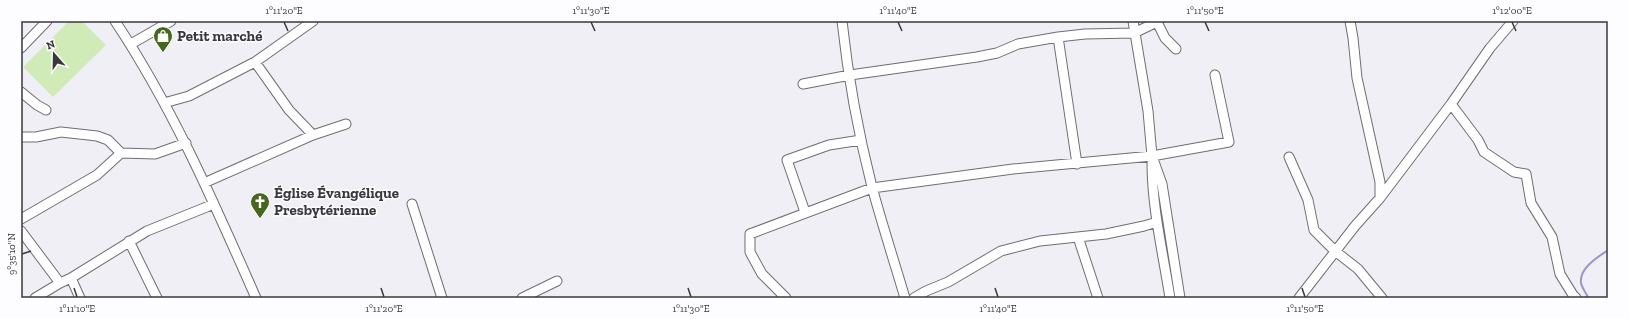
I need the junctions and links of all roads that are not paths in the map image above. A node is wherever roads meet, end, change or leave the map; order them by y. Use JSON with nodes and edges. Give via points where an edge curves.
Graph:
{"nodes":[{"id":1,"x":47,"y":21,"type":"edge"},
{"id":2,"x":115,"y":21,"type":"edge"},
{"id":3,"x":171,"y":21,"type":"edge"},
{"id":4,"x":313,"y":21,"type":"edge"},
{"id":5,"x":842,"y":21,"type":"edge"},
{"id":6,"x":1133,"y":21,"type":"edge"},
{"id":7,"x":1350,"y":21,"type":"edge"},
{"id":8,"x":1513,"y":21,"type":"edge"},
{"id":9,"x":1158,"y":22,"type":"edge"},
{"id":10,"x":1134,"y":32,"type":"junction"},
{"id":11,"x":1058,"y":37,"type":"junction"},
{"id":12,"x":131,"y":44,"type":"junction"},
{"id":13,"x":21,"y":48,"type":"edge"},
{"id":14,"x":1176,"y":49,"type":"dead end"},
{"id":15,"x":255,"y":62,"type":"junction"},
{"id":16,"x":850,"y":75,"type":"junction"},
{"id":17,"x":1215,"y":75,"type":"dead end"},
{"id":18,"x":803,"y":84,"type":"dead end"},
{"id":19,"x":21,"y":92,"type":"edge"},
{"id":20,"x":164,"y":103,"type":"junction"},
{"id":21,"x":1451,"y":104,"type":"junction"},
{"id":22,"x":46,"y":110,"type":"dead end"},
{"id":23,"x":346,"y":124,"type":"dead end"},
{"id":24,"x":313,"y":135,"type":"junction"},
{"id":25,"x":21,"y":138,"type":"edge"},
{"id":26,"x":861,"y":140,"type":"junction"},
{"id":27,"x":186,"y":143,"type":"junction"},
{"id":28,"x":121,"y":153,"type":"junction"},
{"id":29,"x":1152,"y":156,"type":"junction"},
{"id":30,"x":1289,"y":157,"type":"dead end"},
{"id":31,"x":1077,"y":164,"type":"junction"},
{"id":32,"x":204,"y":183,"type":"junction"},
{"id":33,"x":872,"y":188,"type":"junction"},
{"id":34,"x":1380,"y":198,"type":"junction"},
{"id":35,"x":214,"y":204,"type":"junction"},
{"id":36,"x":412,"y":204,"type":"dead end"},
{"id":37,"x":805,"y":212,"type":"junction"},
{"id":38,"x":21,"y":219,"type":"edge"},
{"id":39,"x":1157,"y":222,"type":"junction"},
{"id":40,"x":21,"y":231,"type":"edge"},
{"id":41,"x":1078,"y":237,"type":"junction"},
{"id":42,"x":129,"y":241,"type":"junction"},
{"id":43,"x":1335,"y":251,"type":"junction"},
{"id":44,"x":71,"y":278,"type":"junction"},
{"id":45,"x":558,"y":281,"type":"dead end"},
{"id":46,"x":60,"y":283,"type":"junction"},
{"id":47,"x":1373,"y":287,"type":"junction"},
{"id":48,"x":35,"y":298,"type":"edge"},
{"id":49,"x":80,"y":298,"type":"edge"},
{"id":50,"x":157,"y":298,"type":"edge"},
{"id":51,"x":256,"y":298,"type":"edge"},
{"id":52,"x":442,"y":298,"type":"edge"},
{"id":53,"x":522,"y":298,"type":"edge"},
{"id":54,"x":786,"y":298,"type":"edge"},
{"id":55,"x":905,"y":298,"type":"edge"},
{"id":56,"x":914,"y":298,"type":"edge"},
{"id":57,"x":1098,"y":298,"type":"edge"},
{"id":58,"x":1170,"y":298,"type":"edge"},
{"id":59,"x":1180,"y":298,"type":"edge"},
{"id":60,"x":1299,"y":298,"type":"edge"},
{"id":61,"x":1375,"y":298,"type":"edge"},
{"id":62,"x":1382,"y":298,"type":"edge"},
{"id":63,"x":1576,"y":298,"type":"edge"}],
"edges":[{"from":1,"to":13,"type":"street"},
{"from":2,"to":12,"type":"street"},
{"from":3,"to":12,"type":"street"},
{"from":4,"to":15,"type":"street"},
{"from":5,"to":16,"type":"street"},
{"from":6,"to":10,"type":"street"},
{"from":7,"to":34,"type":"street","via":[[1357,78],[1380,182]]},
{"from":8,"to":21,"type":"street","via":[[1490,48]]},
{"from":9,"to":10,"type":"street"},
{"from":9,"to":14,"type":"street","via":[[1165,38]]},
{"from":10,"to":11,"type":"street"},
{"from":10,"to":29,"type":"street","via":[[1148,111]]},
{"from":11,"to":16,"type":"street","via":[[1018,44],[997,53],[977,57]]},
{"from":11,"to":31,"type":"street"},
{"from":12,"to":20,"type":"street"},
{"from":15,"to":20,"type":"street","via":[[189,96]]},
{"from":15,"to":24,"type":"street","via":[[289,110]]},
{"from":16,"to":18,"type":"street"},
{"from":16,"to":26,"type":"street"},
{"from":17,"to":29,"type":"street","via":[[1229,142]]},
{"from":19,"to":22,"type":"street"},
{"from":20,"to":27,"type":"street"},
{"from":21,"to":34,"type":"street"},
{"from":21,"to":63,"type":"street","via":[[1484,152],[1514,172],[1526,174],[1531,203],[1552,237],[1560,274]]},
{"from":23,"to":24,"type":"street"},
{"from":24,"to":32,"type":"street"},
{"from":25,"to":28,"type":"street","via":[[61,132],[97,136],[108,140]]},
{"from":26,"to":33,"type":"street"},
{"from":26,"to":37,"type":"street","via":[[829,146],[787,160]]},
{"from":27,"to":28,"type":"street","via":[[155,154]]},
{"from":27,"to":32,"type":"street"},
{"from":28,"to":38,"type":"street","via":[[97,175]]},
{"from":29,"to":31,"type":"street"},
{"from":29,"to":39,"type":"street","via":[[1152,183]]},
{"from":29,"to":59,"type":"street","via":[[1162,184]]},
{"from":30,"to":43,"type":"street","via":[[1308,200],[1314,230]]},
{"from":31,"to":33,"type":"street","via":[[1013,169]]},
{"from":32,"to":35,"type":"street"},
{"from":33,"to":37,"type":"street"},
{"from":33,"to":55,"type":"street"},
{"from":34,"to":43,"type":"street"},
{"from":35,"to":42,"type":"street"},
{"from":35,"to":51,"type":"street"},
{"from":36,"to":52,"type":"street"},
{"from":37,"to":54,"type":"street","via":[[750,234],[750,252],[762,274]]},
{"from":39,"to":41,"type":"street","via":[[1106,234]]},
{"from":39,"to":58,"type":"street"},
{"from":40,"to":46,"type":"street"},
{"from":41,"to":56,"type":"street","via":[[1040,241],[1001,251],[948,282]]},
{"from":41,"to":57,"type":"street"},
{"from":42,"to":44,"type":"street"},
{"from":42,"to":50,"type":"street"},
{"from":43,"to":47,"type":"street","via":[[1358,269]]},
{"from":43,"to":60,"type":"street"},
{"from":44,"to":46,"type":"street"},
{"from":44,"to":49,"type":"street"},
{"from":45,"to":53,"type":"street"},
{"from":46,"to":48,"type":"street"},
{"from":47,"to":61,"type":"street"},
{"from":47,"to":62,"type":"street"}]}
